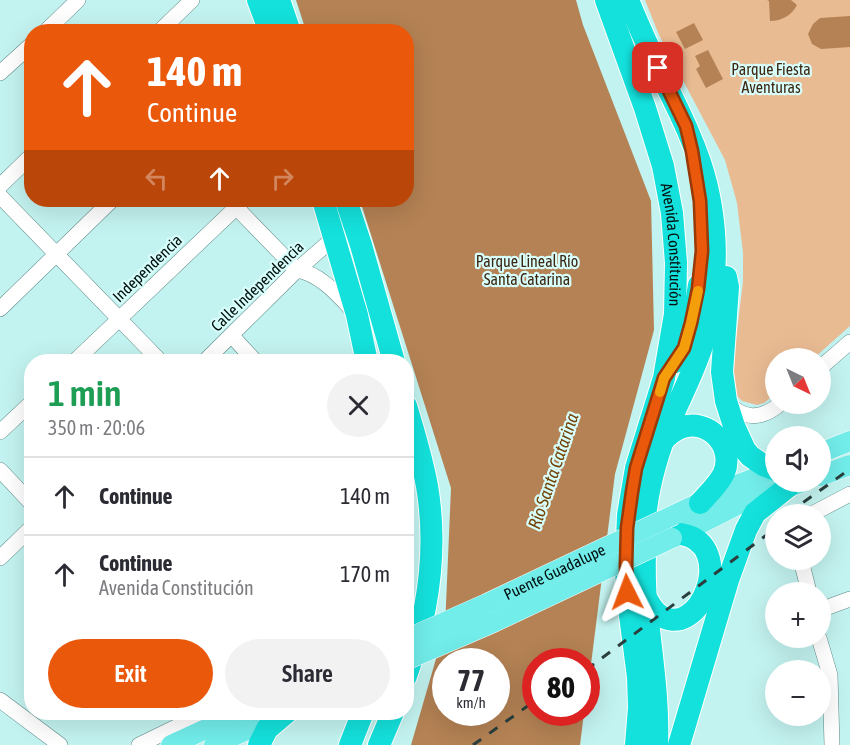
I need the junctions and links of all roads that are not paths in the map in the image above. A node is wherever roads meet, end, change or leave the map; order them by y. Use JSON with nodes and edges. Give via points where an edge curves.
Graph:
{"nodes":[{"id":1,"x":78,"y":0,"type":"edge"},
{"id":2,"x":192,"y":0,"type":"edge"},
{"id":3,"x":258,"y":0,"type":"edge"},
{"id":4,"x":279,"y":0,"type":"edge"},
{"id":5,"x":606,"y":0,"type":"edge"},
{"id":6,"x":628,"y":0,"type":"edge"},
{"id":7,"x":57,"y":24,"type":"edge"},
{"id":8,"x":167,"y":24,"type":"edge"},
{"id":9,"x":267,"y":24,"type":"edge"},
{"id":10,"x":287,"y":24,"type":"edge"},
{"id":11,"x":24,"y":51,"type":"edge"},
{"id":12,"x":0,"y":73,"type":"edge"},
{"id":13,"x":686,"y":126,"type":"junction"},
{"id":14,"x":24,"y":163,"type":"edge"},
{"id":15,"x":0,"y":186,"type":"edge"},
{"id":16,"x":0,"y":196,"type":"edge"},
{"id":17,"x":105,"y":207,"type":"edge"},
{"id":18,"x":231,"y":207,"type":"edge"},
{"id":19,"x":240,"y":207,"type":"edge"},
{"id":20,"x":325,"y":207,"type":"edge"},
{"id":21,"x":348,"y":207,"type":"edge"},
{"id":22,"x":335,"y":237,"type":"junction"},
{"id":23,"x":715,"y":250,"type":"junction"},
{"id":24,"x":57,"y":254,"type":"junction"},
{"id":25,"x":297,"y":270,"type":"junction"},
{"id":26,"x":0,"y":309,"type":"edge"},
{"id":27,"x":357,"y":315,"type":"junction"},
{"id":28,"x":120,"y":318,"type":"junction"},
{"id":29,"x":232,"y":336,"type":"junction"},
{"id":30,"x":362,"y":339,"type":"junction"},
{"id":31,"x":850,"y":342,"type":"edge"},
{"id":32,"x":82,"y":354,"type":"edge"},
{"id":33,"x":154,"y":354,"type":"edge"},
{"id":34,"x":213,"y":354,"type":"edge"},
{"id":35,"x":249,"y":354,"type":"edge"},
{"id":36,"x":362,"y":354,"type":"edge"},
{"id":37,"x":366,"y":354,"type":"edge"},
{"id":38,"x":392,"y":354,"type":"edge"},
{"id":39,"x":831,"y":358,"type":"edge"},
{"id":40,"x":664,"y":378,"type":"junction"},
{"id":41,"x":726,"y":401,"type":"junction"},
{"id":42,"x":24,"y":410,"type":"edge"},
{"id":43,"x":765,"y":413,"type":"edge"},
{"id":44,"x":0,"y":432,"type":"edge"},
{"id":45,"x":414,"y":434,"type":"edge"},
{"id":46,"x":850,"y":441,"type":"edge"},
{"id":47,"x":662,"y":442,"type":"junction"},
{"id":48,"x":831,"y":449,"type":"edge"},
{"id":49,"x":850,"y":465,"type":"edge"},
{"id":50,"x":765,"y":466,"type":"edge"},
{"id":51,"x":0,"y":470,"type":"edge"},
{"id":52,"x":831,"y":472,"type":"edge"},
{"id":53,"x":765,"y":480,"type":"edge"},
{"id":54,"x":765,"y":489,"type":"edge"},
{"id":55,"x":774,"y":492,"type":"edge"},
{"id":56,"x":850,"y":494,"type":"edge"},
{"id":57,"x":24,"y":496,"type":"edge"},
{"id":58,"x":700,"y":503,"type":"junction"},
{"id":59,"x":831,"y":504,"type":"edge"},
{"id":60,"x":676,"y":529,"type":"junction"},
{"id":61,"x":24,"y":535,"type":"edge"},
{"id":62,"x":0,"y":558,"type":"edge"},
{"id":63,"x":646,"y":598,"type":"junction"},
{"id":64,"x":850,"y":599,"type":"edge"},
{"id":65,"x":831,"y":606,"type":"edge"},
{"id":66,"x":414,"y":636,"type":"edge"},
{"id":67,"x":822,"y":648,"type":"edge"},
{"id":68,"x":414,"y":651,"type":"edge"},
{"id":69,"x":414,"y":657,"type":"edge"},
{"id":70,"x":0,"y":700,"type":"edge"},
{"id":71,"x":24,"y":718,"type":"edge"},
{"id":72,"x":27,"y":720,"type":"edge"},
{"id":73,"x":191,"y":720,"type":"edge"},
{"id":74,"x":226,"y":720,"type":"edge"},
{"id":75,"x":269,"y":720,"type":"edge"},
{"id":76,"x":277,"y":720,"type":"edge"},
{"id":77,"x":360,"y":720,"type":"edge"},
{"id":78,"x":390,"y":720,"type":"edge"},
{"id":79,"x":380,"y":744,"type":"edge"},
{"id":80,"x":60,"y":745,"type":"edge"},
{"id":81,"x":139,"y":745,"type":"edge"},
{"id":82,"x":171,"y":745,"type":"edge"},
{"id":83,"x":214,"y":745,"type":"edge"},
{"id":84,"x":259,"y":745,"type":"edge"},
{"id":85,"x":350,"y":745,"type":"edge"},
{"id":86,"x":636,"y":745,"type":"edge"},
{"id":87,"x":657,"y":745,"type":"edge"},
{"id":88,"x":679,"y":745,"type":"edge"},
{"id":89,"x":832,"y":745,"type":"edge"}],
"edges":[{"from":1,"to":7,"type":"street"},
{"from":2,"to":8,"type":"street"},
{"from":3,"to":9,"type":"highway"},
{"from":4,"to":10,"type":"highway"},
{"from":5,"to":40,"type":"highway","name":"Avenida Constitución","via":[[655,138],[672,213],[675,314]]},
{"from":6,"to":13,"type":"highway"},
{"from":11,"to":12,"type":"street"},
{"from":13,"to":23,"type":"highway","via":[[706,182]]},
{"from":13,"to":40,"type":"highway","via":[[700,201],[700,277],[684,348]]},
{"from":14,"to":15,"type":"street"},
{"from":16,"to":24,"type":"street"},
{"from":17,"to":24,"type":"street"},
{"from":18,"to":28,"type":"street","name":"Independencia"},
{"from":19,"to":25,"type":"street"},
{"from":20,"to":22,"type":"highway"},
{"from":21,"to":38,"type":"highway"},
{"from":22,"to":25,"type":"street","name":"Calle Independencia"},
{"from":22,"to":27,"type":"highway"},
{"from":23,"to":41,"type":"highway","via":[[728,287],[722,372]]},
{"from":23,"to":47,"type":"highway","via":[[704,338]]},
{"from":24,"to":26,"type":"street"},
{"from":24,"to":28,"type":"street"},
{"from":25,"to":27,"type":"street","via":[[320,280]]},
{"from":25,"to":29,"type":"street","name":"Calle Independencia"},
{"from":27,"to":30,"type":"highway"},
{"from":28,"to":32,"type":"street","name":"Independencia"},
{"from":28,"to":33,"type":"street"},
{"from":29,"to":34,"type":"street","name":"Calle Independencia"},
{"from":29,"to":35,"type":"street"},
{"from":30,"to":36,"type":"highway"},
{"from":30,"to":37,"type":"highway"},
{"from":31,"to":39,"type":"street"},
{"from":40,"to":86,"type":"highway","name":"Avenida Constitución","via":[[636,468],[627,524],[627,592],[638,677]]},
{"from":41,"to":43,"type":"street","via":[[745,415]]},
{"from":41,"to":50,"type":"highway","via":[[745,450]]},
{"from":42,"to":44,"type":"street"},
{"from":45,"to":68,"type":"highway","via":[[427,487],[431,530],[427,602]]},
{"from":46,"to":48,"type":"main road"},
{"from":47,"to":58,"type":"highway","via":[[673,431],[693,425],[706,428],[721,441],[726,468]]},
{"from":47,"to":63,"type":"highway","via":[[646,510]]},
{"from":49,"to":52,"type":"main road"},
{"from":51,"to":57,"type":"street"},
{"from":53,"to":58,"type":"main road","name":"Puente Guadalupe","via":[[739,484]]},
{"from":54,"to":60,"type":"main road","via":[[737,505]]},
{"from":55,"to":88,"type":"highway","via":[[746,530]]},
{"from":56,"to":59,"type":"street"},
{"from":58,"to":60,"type":"main road","name":"Puente Guadalupe"},
{"from":60,"to":63,"type":"highway","via":[[698,540],[707,553],[710,578],[705,595],[696,609],[676,620],[659,615]]},
{"from":60,"to":66,"type":"main road","name":"Puente Guadalupe","bridge":true},
{"from":60,"to":69,"type":"main road","name":"Puente Guadalupe","bridge":true,"via":[[494,622]]},
{"from":61,"to":62,"type":"street"},
{"from":63,"to":87,"type":"highway"},
{"from":64,"to":65,"type":"street"},
{"from":67,"to":89,"type":"street","via":[[830,675]]},
{"from":70,"to":71,"type":"street"},
{"from":72,"to":80,"type":"street"},
{"from":73,"to":81,"type":"street"},
{"from":74,"to":82,"type":"main road"},
{"from":75,"to":83,"type":"main road"},
{"from":76,"to":84,"type":"highway"},
{"from":77,"to":85,"type":"highway"},
{"from":78,"to":79,"type":"highway"}]}
